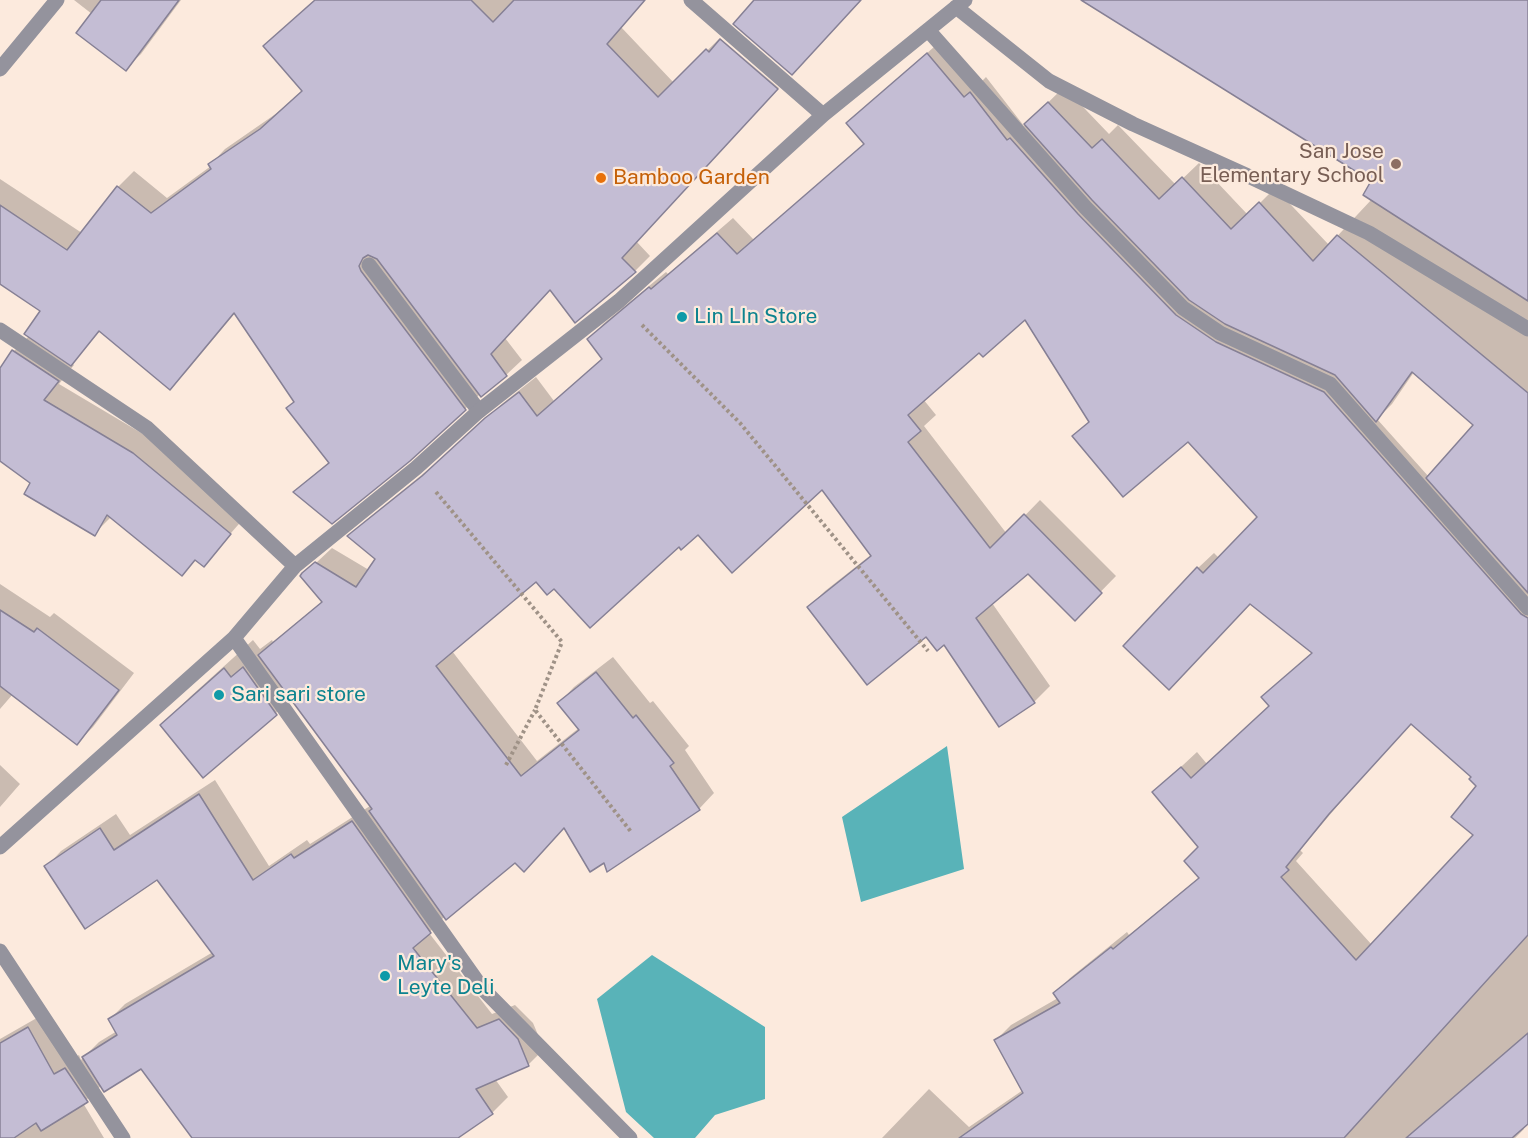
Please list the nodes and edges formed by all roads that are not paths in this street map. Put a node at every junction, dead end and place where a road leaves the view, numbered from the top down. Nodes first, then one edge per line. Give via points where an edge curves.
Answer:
1 (57, 0) edge
2 (691, 0) edge
3 (960, 4) edge
4 (928, 30) junction
5 (0, 69) edge
6 (823, 115) junction
7 (369, 265) dead end
8 (1528, 329) edge
9 (0, 330) edge
10 (479, 411) junction
11 (295, 566) junction
12 (1528, 608) edge
13 (234, 638) junction
14 (0, 847) edge
15 (0, 951) edge
16 (123, 1138) edge
17 (630, 1138) edge

1 - 5 street
2 - 6 street
3 - 4 street
3 - 8 street via 1049,81 1369,234
4 - 6 street
4 - 12 street via 1085,207 1183,308 1220,333 1330,384
6 - 10 street via 619,301
7 - 10 street
9 - 11 street via 147,428
10 - 11 street via 416,468
11 - 13 street
13 - 14 street
13 - 17 street via 482,988
15 - 16 street

